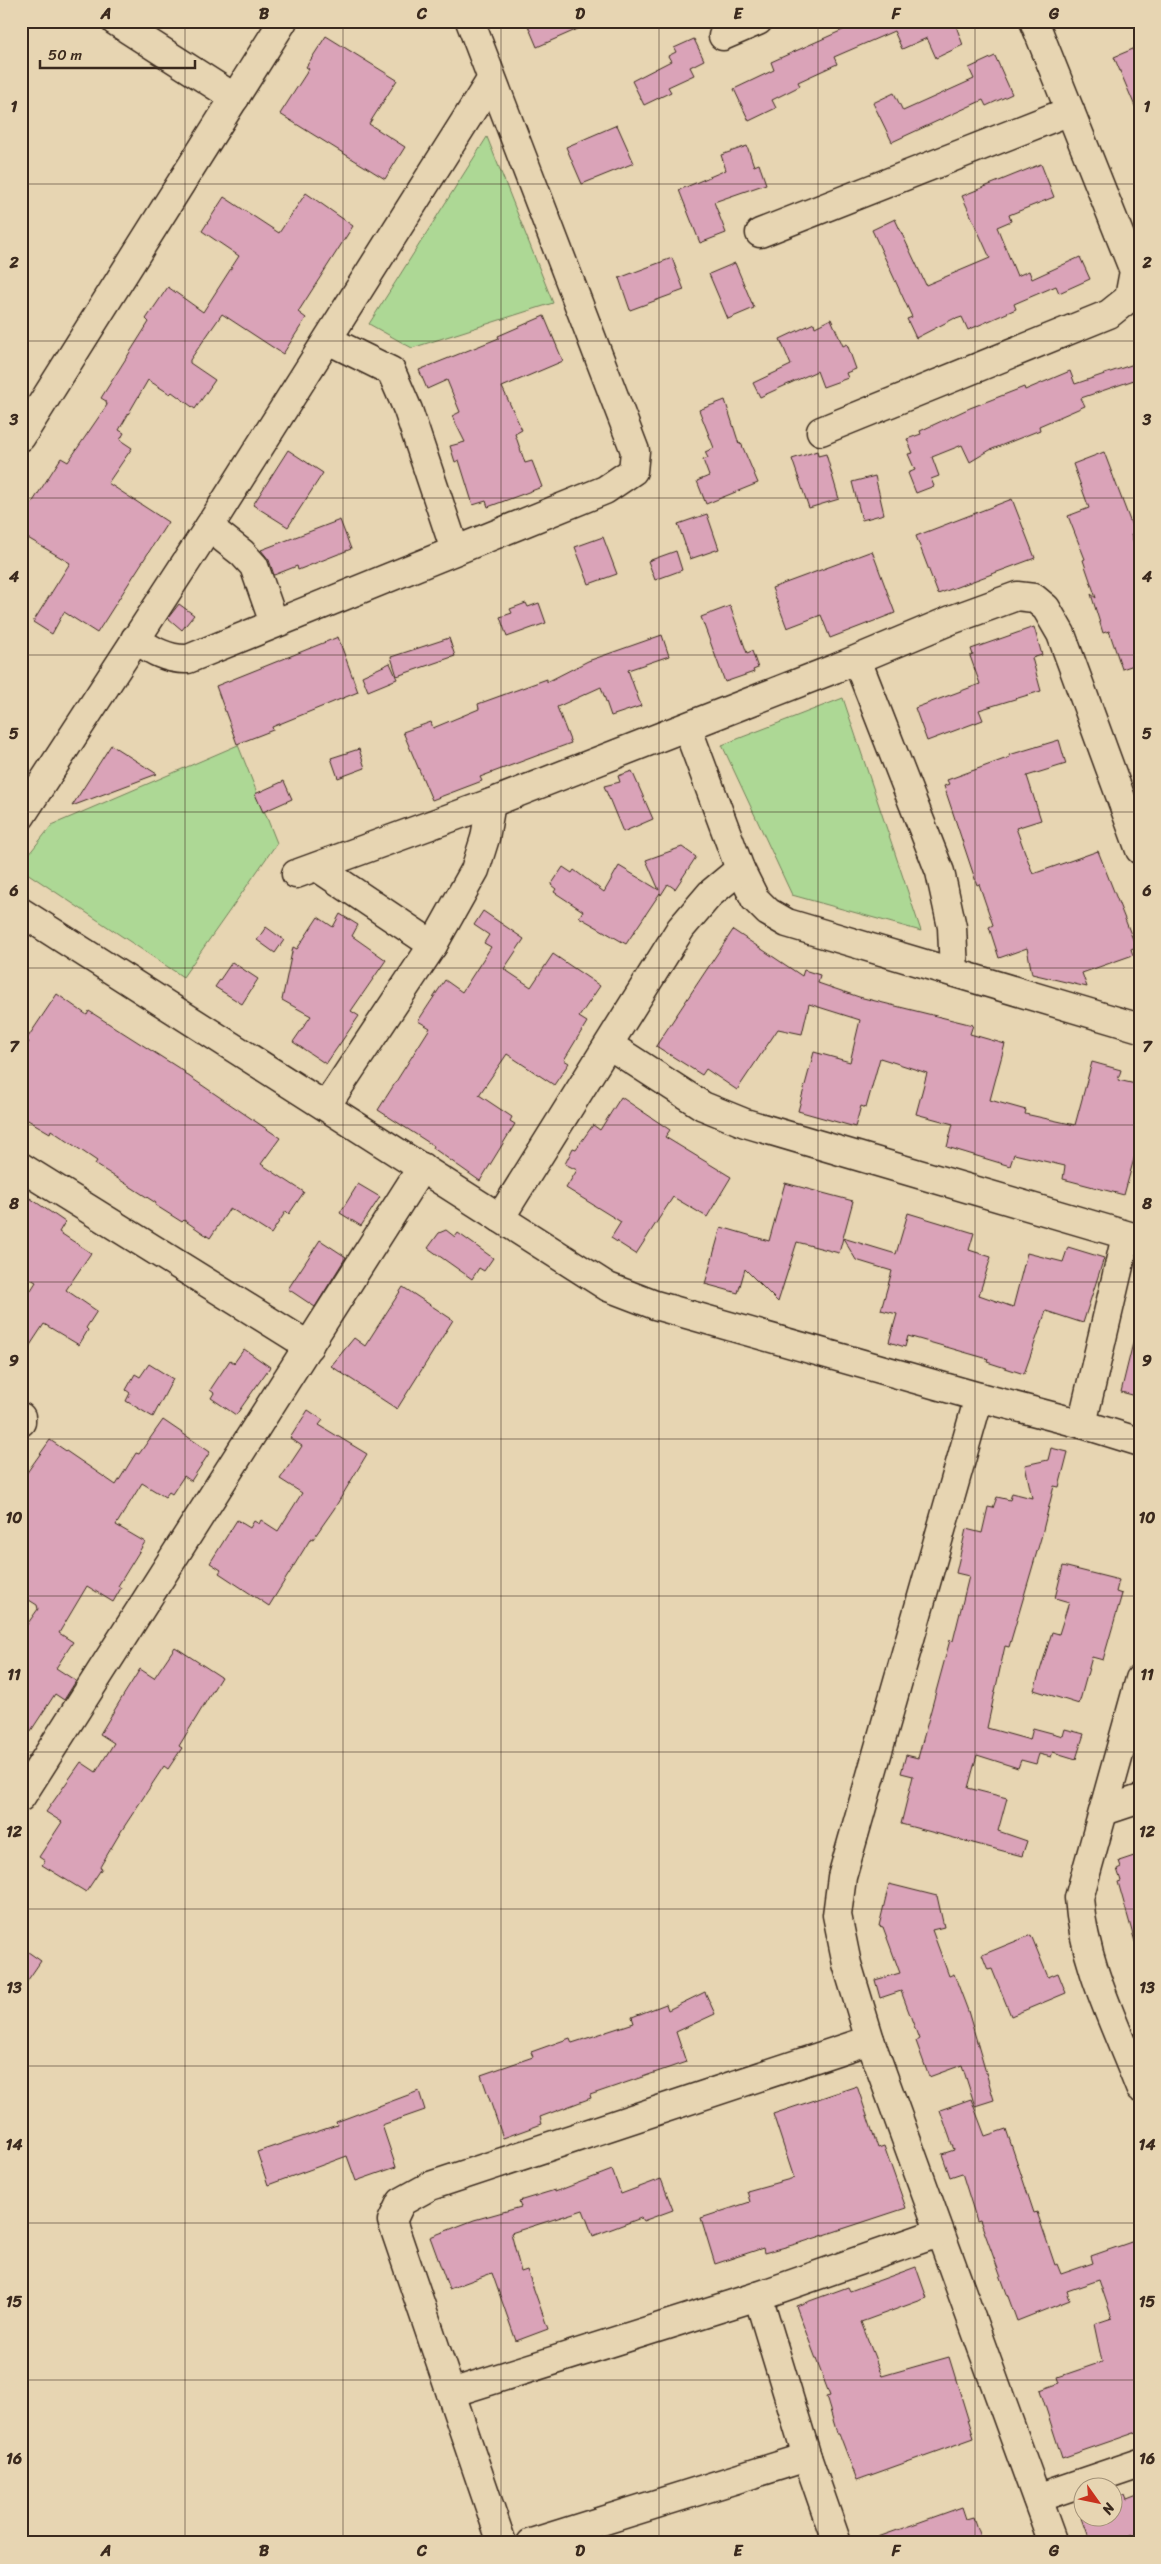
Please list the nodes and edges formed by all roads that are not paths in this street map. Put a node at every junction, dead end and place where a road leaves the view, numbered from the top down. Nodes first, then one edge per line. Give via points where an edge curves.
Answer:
1 (116, 21) edge
2 (283, 21) edge
3 (470, 21) edge
4 (758, 21) edge
5 (1034, 21) edge
6 (723, 36) dead end
7 (491, 80) junction
8 (235, 98) junction
9 (1070, 111) junction
10 (760, 233) dead end
11 (328, 340) junction
12 (822, 431) dead end
13 (21, 437) edge
14 (209, 527) junction
15 (456, 550) junction
16 (274, 623) junction
17 (135, 639) junction
18 (857, 660) junction
19 (687, 726) junction
20 (491, 803) junction
21 (21, 816) edge
22 (1140, 850) edge
23 (740, 869) junction
24 (21, 912) edge
25 (433, 945) junction
26 (954, 972) junction
27 (1140, 1028) edge
28 (609, 1046) junction
29 (326, 1106) junction
30 (21, 1167) edge
31 (422, 1167) junction
32 (500, 1218) junction
33 (1133, 1238) edge
34 (309, 1346) junction
35 (979, 1397) junction
36 (21, 1417) edge
37 (21, 1422) edge
38 (1082, 1424) junction
39 (1140, 1442) edge
40 (1140, 1679) edge
41 (21, 1796) edge
42 (1140, 1799) edge
43 (1104, 1810) junction
44 (870, 2040) junction
45 (1140, 2088) edge
46 (938, 2233) junction
47 (758, 2296) junction
48 (451, 2393) junction
49 (808, 2457) junction
50 (1140, 2463) edge
51 (1038, 2498) junction
52 (502, 2543) edge
53 (531, 2543) edge
54 (837, 2543) edge
55 (1053, 2543) edge

1 - 8 street
2 - 8 street
3 - 7 street
4 - 6 street
5 - 9 street
7 - 11 street
7 - 15 street via 635,451 633,471 605,490
8 - 13 street
9 - 10 street
9 - 12 street via 1134,271 1129,298 1109,314
11 - 14 street
11 - 15 street via 391,371
14 - 16 street via 254,566
14 - 17 street
15 - 16 street
16 - 17 street via 188,659 158,654
17 - 21 street
18 - 19 street
18 - 22 street via 1017,596 1034,598 1046,608 1061,634
18 - 26 street via 940,872 952,928
19 - 20 street
19 - 23 street
20 - 25 street via 475,870
20 - 25 street via 306,870
23 - 26 street via 755,899 768,912 787,923
23 - 28 street via 710,894 681,928
24 - 29 street
25 - 29 street
26 - 27 street
28 - 32 street
28 - 33 street via 702,1106 745,1123
29 - 31 street
30 - 34 street
31 - 32 street
31 - 34 street
32 - 35 street via 608,1287 655,1305
33 - 38 street
34 - 41 street
35 - 38 street
35 - 44 street via 842,1877 837,1915 847,1964
36 - 37 street
38 - 39 street
40 - 43 street
42 - 43 street
43 - 45 street via 1079,1898 1081,1926 1090,1963
44 - 46 street
44 - 48 street via 430,2186 402,2202 392,2221
46 - 47 street
46 - 51 street
47 - 48 street
47 - 49 street
48 - 52 street
49 - 53 street
49 - 54 street
50 - 51 street
51 - 55 street

